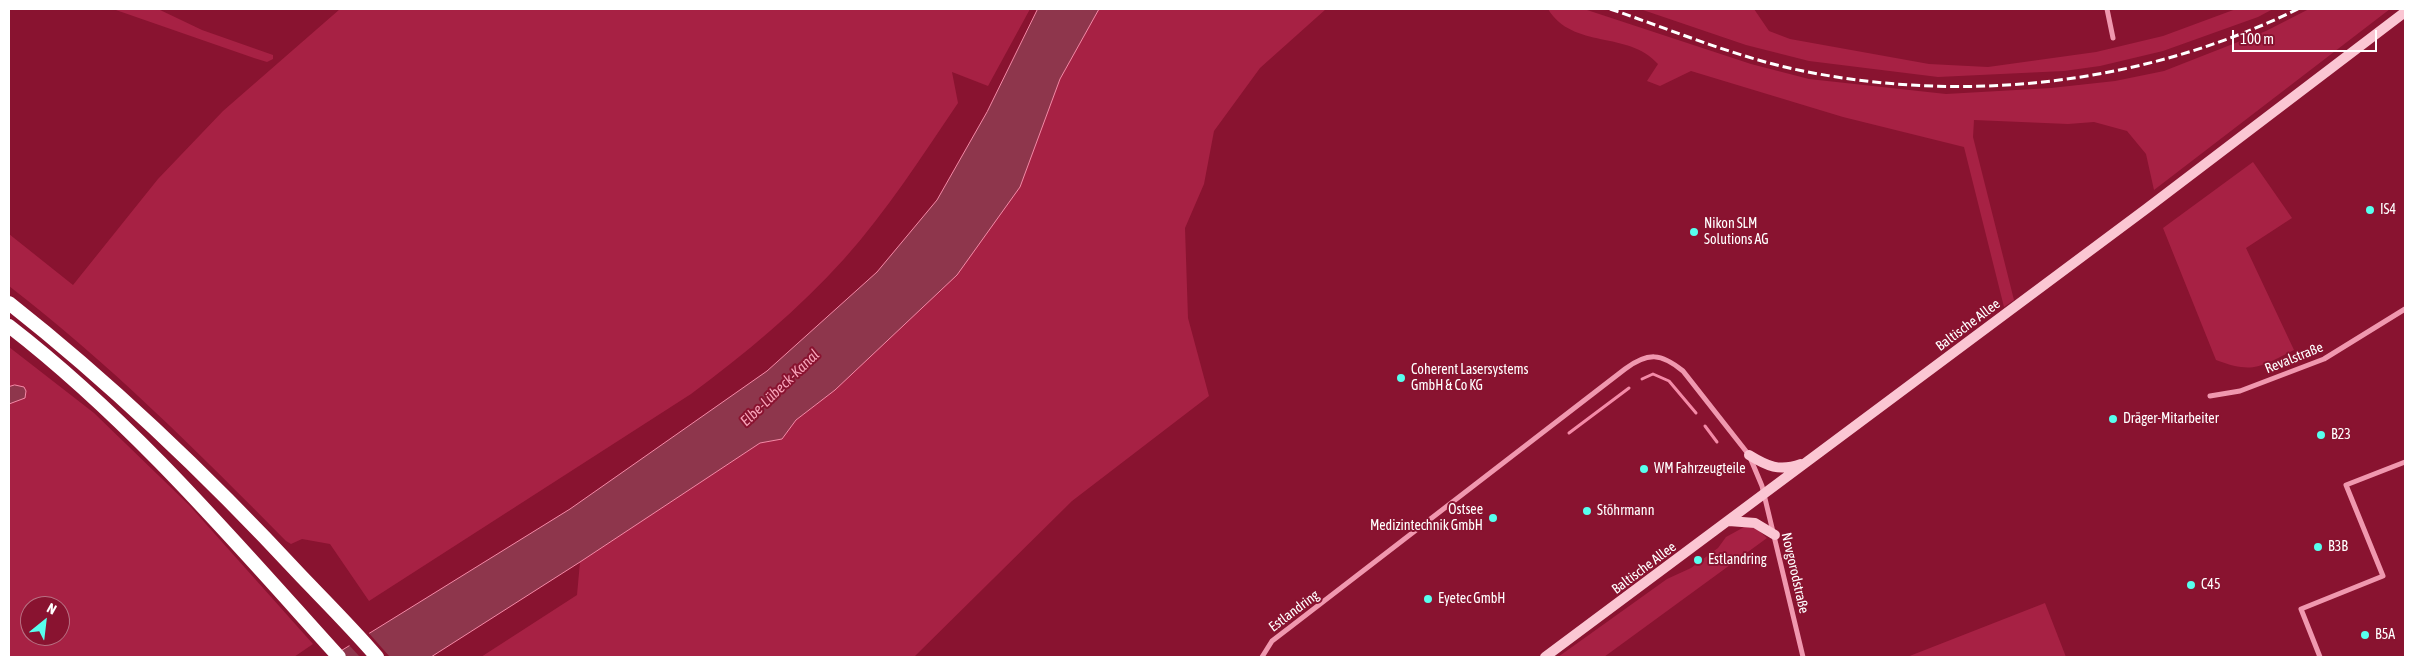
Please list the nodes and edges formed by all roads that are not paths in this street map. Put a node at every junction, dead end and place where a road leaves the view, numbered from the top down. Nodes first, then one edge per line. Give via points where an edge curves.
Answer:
1 (2107, 9) edge
2 (2405, 12) edge
3 (2114, 38) dead end
4 (9, 302) edge
5 (2405, 309) edge
6 (9, 326) edge
7 (2210, 396) dead end
8 (1749, 455) junction
9 (1808, 461) junction
10 (2405, 462) edge
11 (1765, 494) junction
12 (1729, 521) junction
13 (1775, 535) junction
14 (339, 657) edge
15 (377, 657) edge
16 (1262, 657) edge
17 (1545, 657) edge
18 (1803, 657) edge
19 (2320, 657) edge

1 - 3 street
2 - 9 main road, Baltische Allee
4 - 15 highway via 157,433 284,557
5 - 7 street, Revalstraße via 2324,359 2240,391
6 - 14 highway via 112,416 187,491
8 - 9 main road via 1765,465 1784,469
8 - 11 street, Estlandring
8 - 16 street, Estlandring via 1683,371 1658,356 1644,358 1272,641
9 - 11 main road, Baltische Allee
10 - 19 street via 2346,485 2383,576 2301,609
11 - 12 main road, Baltische Allee
11 - 13 street, Novgorodstraße
12 - 13 main road via 1755,523
12 - 17 main road, Baltische Allee
13 - 18 street, Novgorodstraße

